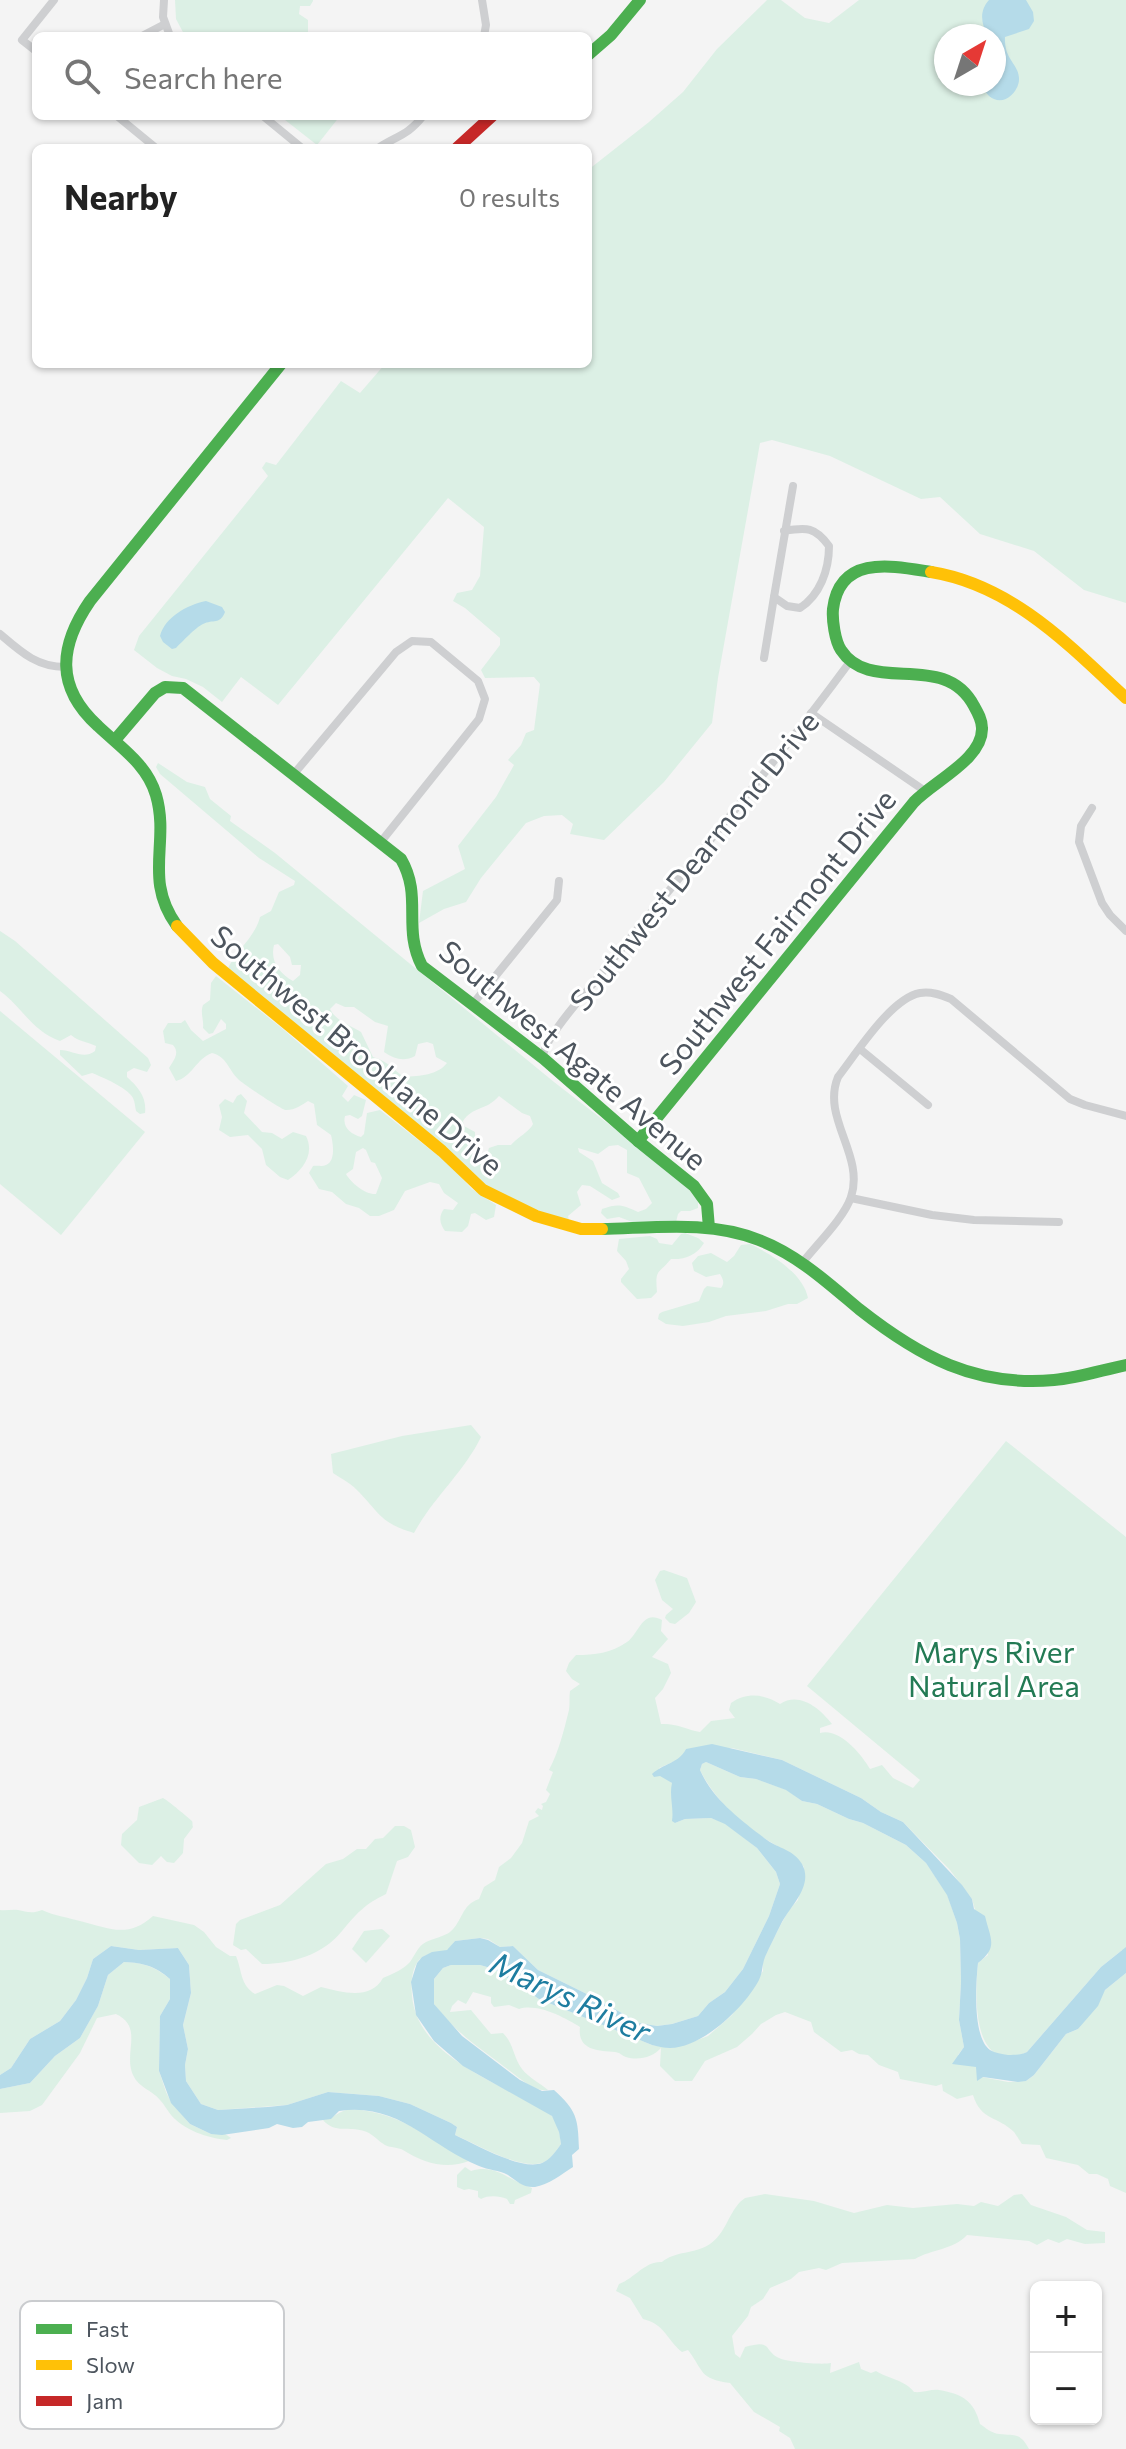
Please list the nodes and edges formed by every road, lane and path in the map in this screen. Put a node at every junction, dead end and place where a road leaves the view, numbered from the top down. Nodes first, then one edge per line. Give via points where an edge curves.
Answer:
1 (54, 0) edge
2 (164, 0) edge
3 (482, 0) edge
4 (640, 0) edge
5 (165, 24) junction
6 (150, 32) edge
7 (168, 32) edge
8 (485, 32) edge
9 (32, 48) edge
10 (592, 52) edge
11 (122, 120) edge
12 (268, 120) edge
13 (419, 120) edge
14 (488, 120) edge
15 (151, 144) edge
16 (297, 144) edge
17 (384, 144) edge
18 (461, 144) edge
19 (278, 368) edge
20 (793, 486) dead end
21 (784, 531) junction
22 (820, 583) junction
23 (837, 591) junction
24 (774, 597) junction
25 (0, 634) edge
26 (764, 658) dead end
27 (849, 663) junction
28 (65, 667) junction
29 (1126, 698) edge
30 (811, 713) junction
31 (115, 740) junction
32 (293, 775) junction
33 (925, 791) junction
34 (1092, 808) dead end
35 (380, 843) junction
36 (559, 881) dead end
37 (1126, 931) edge
38 (472, 1005) junction
39 (860, 1049) junction
40 (544, 1059) junction
41 (928, 1105) dead end
42 (1126, 1116) edge
43 (638, 1141) junction
44 (851, 1198) junction
45 (1059, 1222) dead end
46 (709, 1228) junction
47 (803, 1262) junction
48 (1126, 1365) edge
49 (1096, 1372) junction
50 (1126, 1372) edge

1 - 9 street via 22,40
2 - 5 street
3 - 8 street
4 - 10 street
5 - 6 street
5 - 7 street
11 - 15 street
12 - 16 street
13 - 17 street via 406,135
14 - 18 street
19 - 28 street via 82,611 69,636
20 - 21 street
21 - 22 street via 818,532 829,546 829,563
21 - 24 street
22 - 23 street
22 - 24 street via 813,599 800,608
23 - 27 street via 834,632
23 - 29 street via 855,572 876,566 967,580 1027,610
24 - 26 street
25 - 28 street via 36,662
27 - 30 street, Southwest Dearmond Drive
27 - 33 street, Southwest Fairmont Drive via 881,672 942,676 972,701 981,721 975,752
28 - 31 street, Southwest Brooklane Drive via 79,707
30 - 33 street
30 - 40 street, Southwest Dearmond Drive via 571,1011 543,1050
31 - 32 street, Southwest Agate Avenue via 155,693 165,687 183,688
31 - 46 street, Southwest Brooklane Drive via 134,757 153,787 161,816 158,882 165,908 181,934 483,1190 536,1216 581,1229
32 - 35 street, Southwest Agate Avenue
32 - 35 street via 396,652 412,641 431,642 478,681 485,699 479,719
33 - 43 street, Southwest Fairmont Drive
34 - 37 street via 1079,842 1102,903
35 - 38 street, Southwest Agate Avenue via 401,859 414,885 414,954
36 - 38 street via 557,900
38 - 40 street, Southwest Agate Avenue
39 - 41 street
39 - 42 street via 899,1003 935,993 951,999 1070,1099
39 - 44 street via 838,1077 832,1098 853,1165
40 - 43 street, Southwest Agate Avenue
43 - 46 street, Southwest Agate Avenue via 699,1192 707,1204
44 - 45 street via 974,1220
44 - 47 street
46 - 47 street, Southwest Brooklane Drive via 756,1237
47 - 49 street, Southwest Brooklane Drive via 892,1336 948,1367 1013,1381
48 - 49 street, Southwest Brooklane Drive
49 - 50 street, Southwest Brooklane Drive

